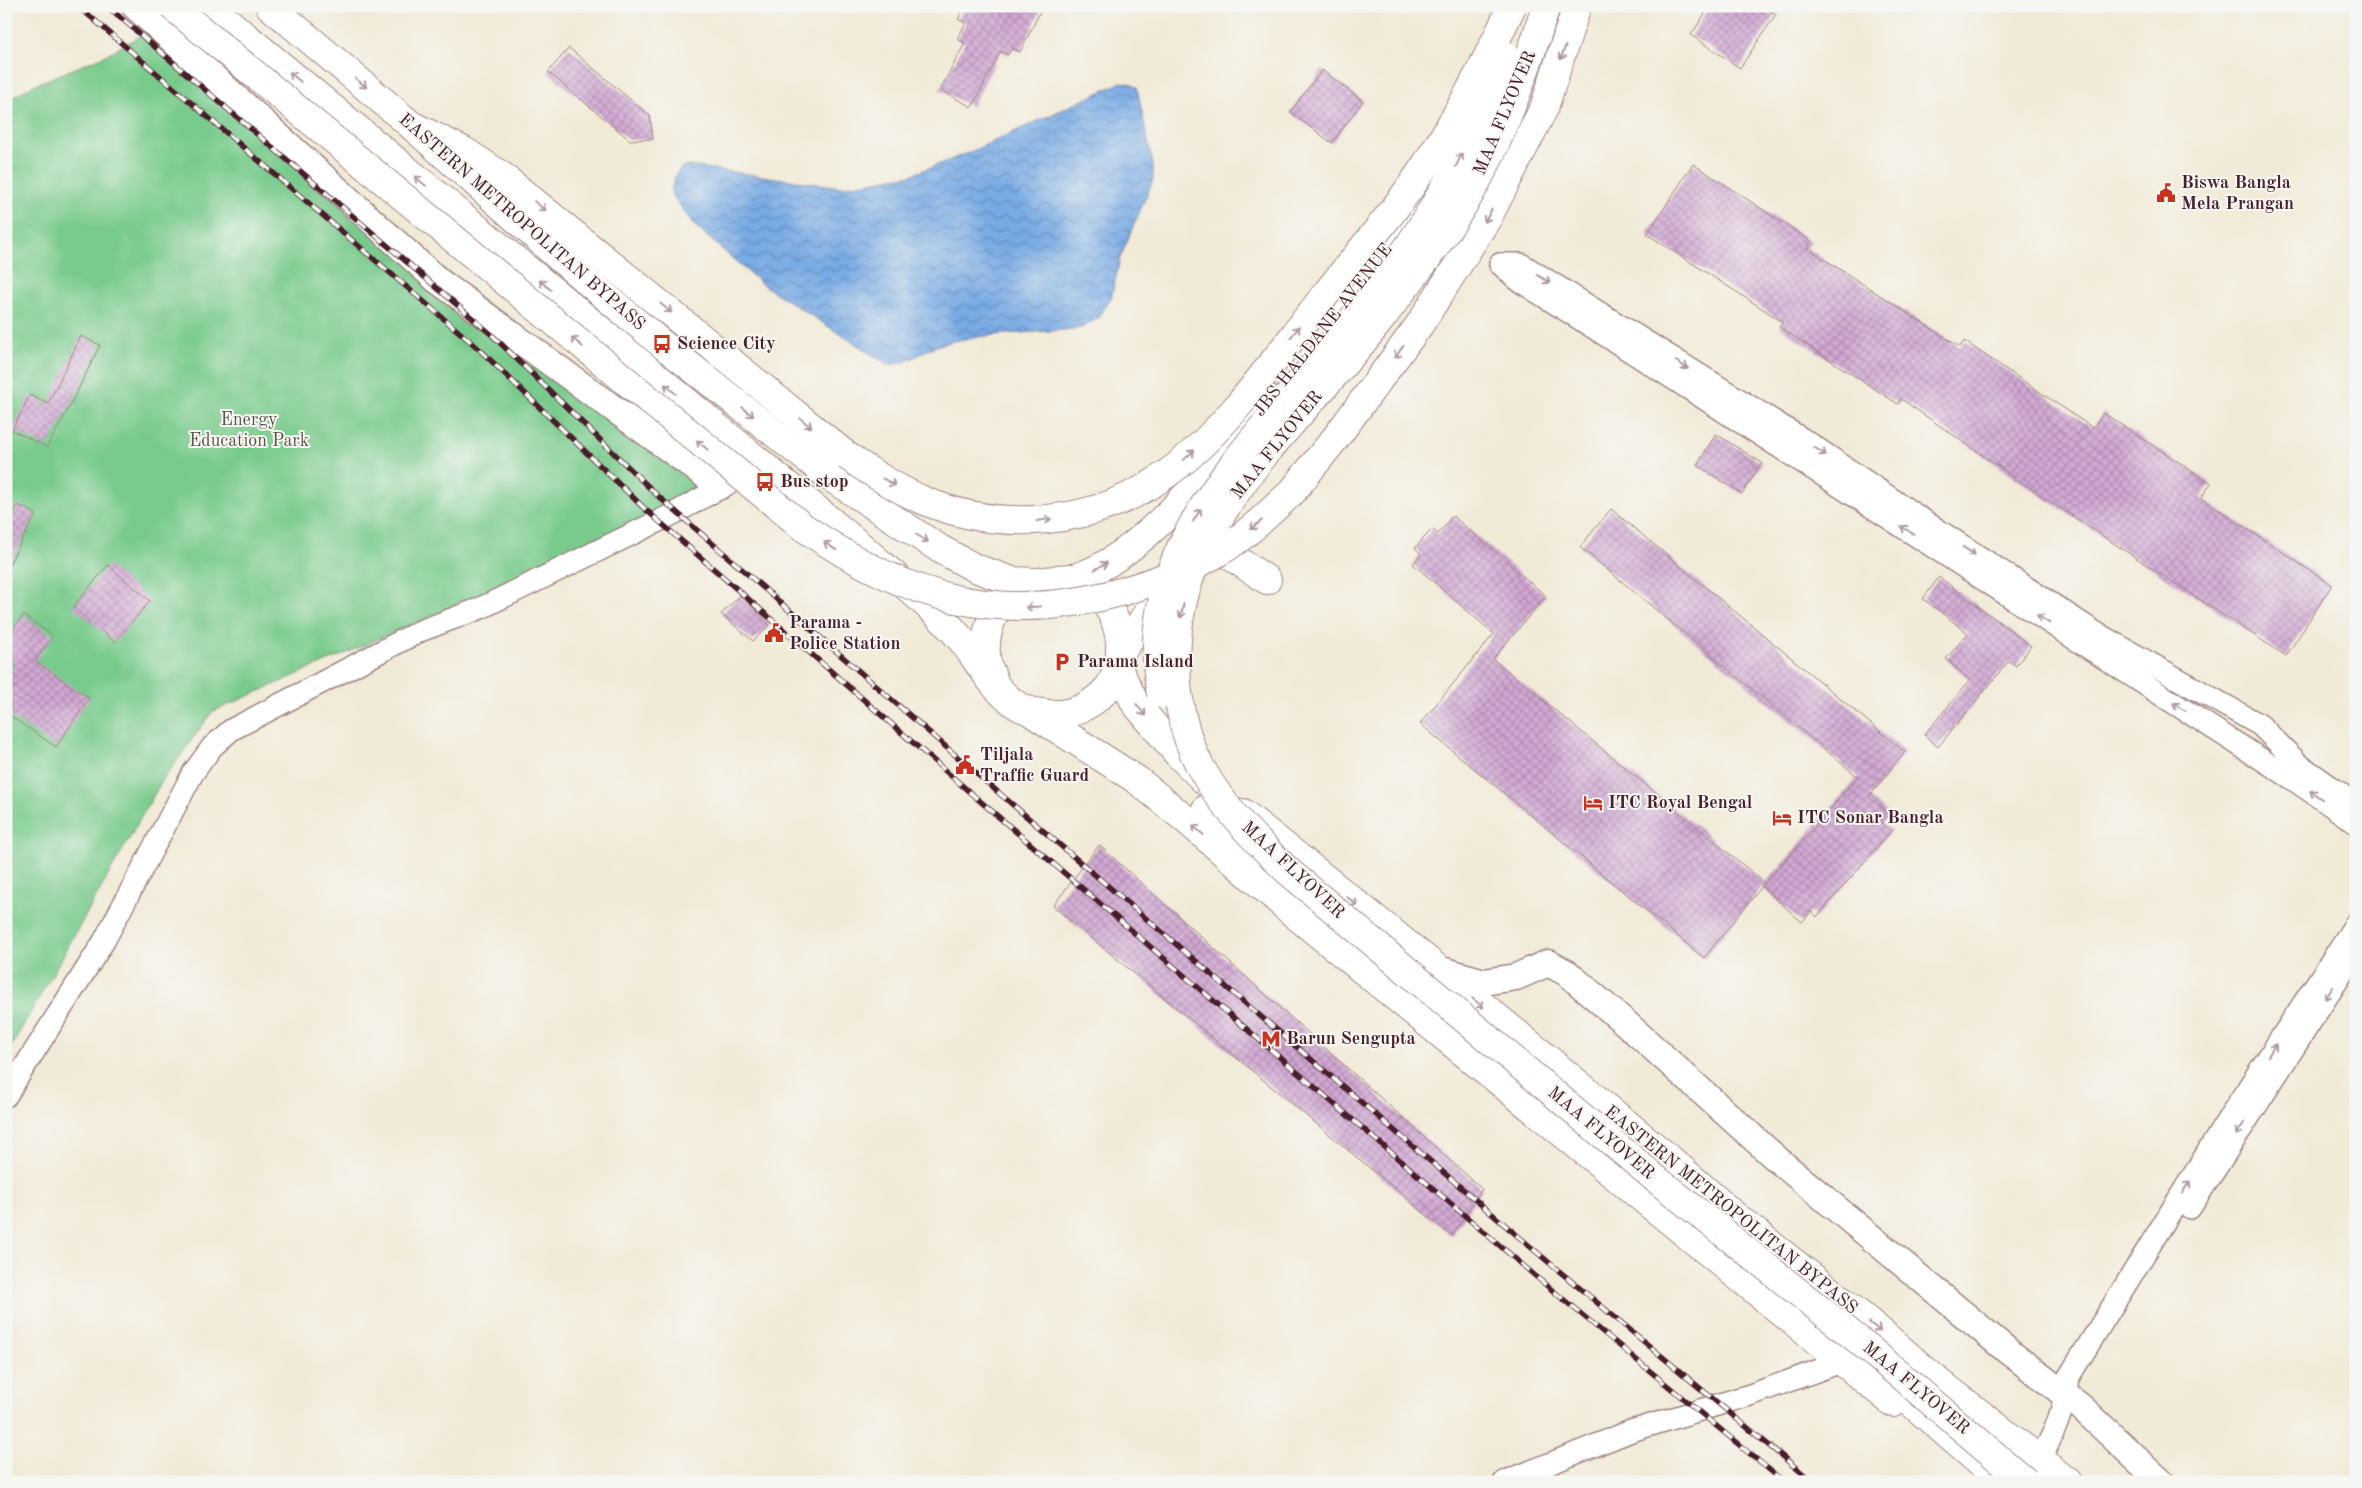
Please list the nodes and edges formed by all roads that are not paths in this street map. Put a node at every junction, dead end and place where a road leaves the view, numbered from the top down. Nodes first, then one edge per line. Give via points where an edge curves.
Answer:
1 (135, 6) edge
2 (172, 6) edge
3 (209, 6) edge
4 (270, 6) edge
5 (1503, 6) edge
6 (1512, 6) edge
7 (1521, 6) edge
8 (1546, 6) edge
9 (1556, 6) edge
10 (1578, 6) edge
11 (411, 125) junction
12 (765, 467) junction
13 (720, 486) junction
14 (1205, 539) junction
15 (1267, 580) dead end
16 (1045, 581) junction
17 (1119, 660) junction
18 (994, 681) junction
19 (1031, 712) junction
20 (2356, 804) edge
21 (2356, 823) edge
22 (2356, 923) edge
23 (2356, 952) edge
24 (1438, 969) junction
25 (6, 1096) edge
26 (1844, 1361) junction
27 (2066, 1395) junction
28 (2039, 1458) junction
29 (1504, 1482) edge
30 (1986, 1482) edge
31 (2002, 1482) edge
32 (2026, 1482) edge
33 (2068, 1482) edge
34 (2161, 1482) edge

1 - 13 street via 437,280
10 -> 2 main road, bridge via 1544,108 1487,219 1420,324 1292,492 1220,551 1187,568 1149,583 1081,602 1014,607 944,596 918,588 861,565 802,527
12 -> 3 main road
4 -> 11 main road, EASTERN METROPOLITAN BYPASS
16 -> 5 main road, JBS HALDANE AVENUE via 1079,577 1101,566 1155,525 1206,473 1354,296 1406,223 1435,172 1484,59
11 -> 6 main road, bridge via 464,151 502,176 847,456 878,477 920,499 984,518 1036,521 1069,516 1122,501 1169,473 1214,431 1396,206 1455,115
31 -> 7 main road, MAA FLYOVER, bridge via 1873,1370 1245,856 1206,809 1168,728 1159,687 1156,650 1159,613 1166,582 1188,529 1240,455 1352,321 1409,246 1456,168 1500,68
8 -> 32 main road, MAA FLYOVER, bridge via 1495,146 1466,200 1381,319 1236,491 1200,553 1188,586 1177,639 1179,706 1186,734 1200,766 1220,798 1257,842 1289,872 1656,1179 1862,1343
9 - 14 main road via 1522,112 1453,243 1323,408
11 -> 16 main road, EASTERN METROPOLITAN BYPASS via 662,344 830,477 940,549 975,568 1012,581
12 - 13 street
12 - 18 main road via 863,548 959,637
13 - 25 street via 671,515 482,608 420,631 231,730 212,747 193,774 104,940
14 - 15 main road
14 - 17 main road via 1167,585
16 - 17 main road via 1077,583 1096,594 1110,610 1119,630
16 - 18 main road via 1012,593 995,611 986,634 986,658
17 - 19 main road via 1113,682 1099,697 1079,710 1055,716
17 -> 24 main road, EASTERN METROPOLITAN BYPASS via 1135,703 1176,753 1205,781
18 - 19 main road via 1009,700
26 -> 19 main road via 1294,914 1137,780
21 -> 20 street via 2292,778 1518,280 1500,264 1521,264 1809,443 2098,634 2260,725 2300,765
27 -> 22 street via 2068,1378 2230,1114
23 -> 27 street via 2077,1387
24 - 27 street via 1484,982 1516,977 1548,963 1566,973 1778,1160
24 -> 28 main road, EASTERN METROPOLITAN BYPASS via 1735,1216
26 - 29 street via 1750,1395 1631,1431
26 - 30 main road
27 - 28 street via 2056,1431
27 - 34 street
28 - 33 main road, EASTERN METROPOLITAN BYPASS

